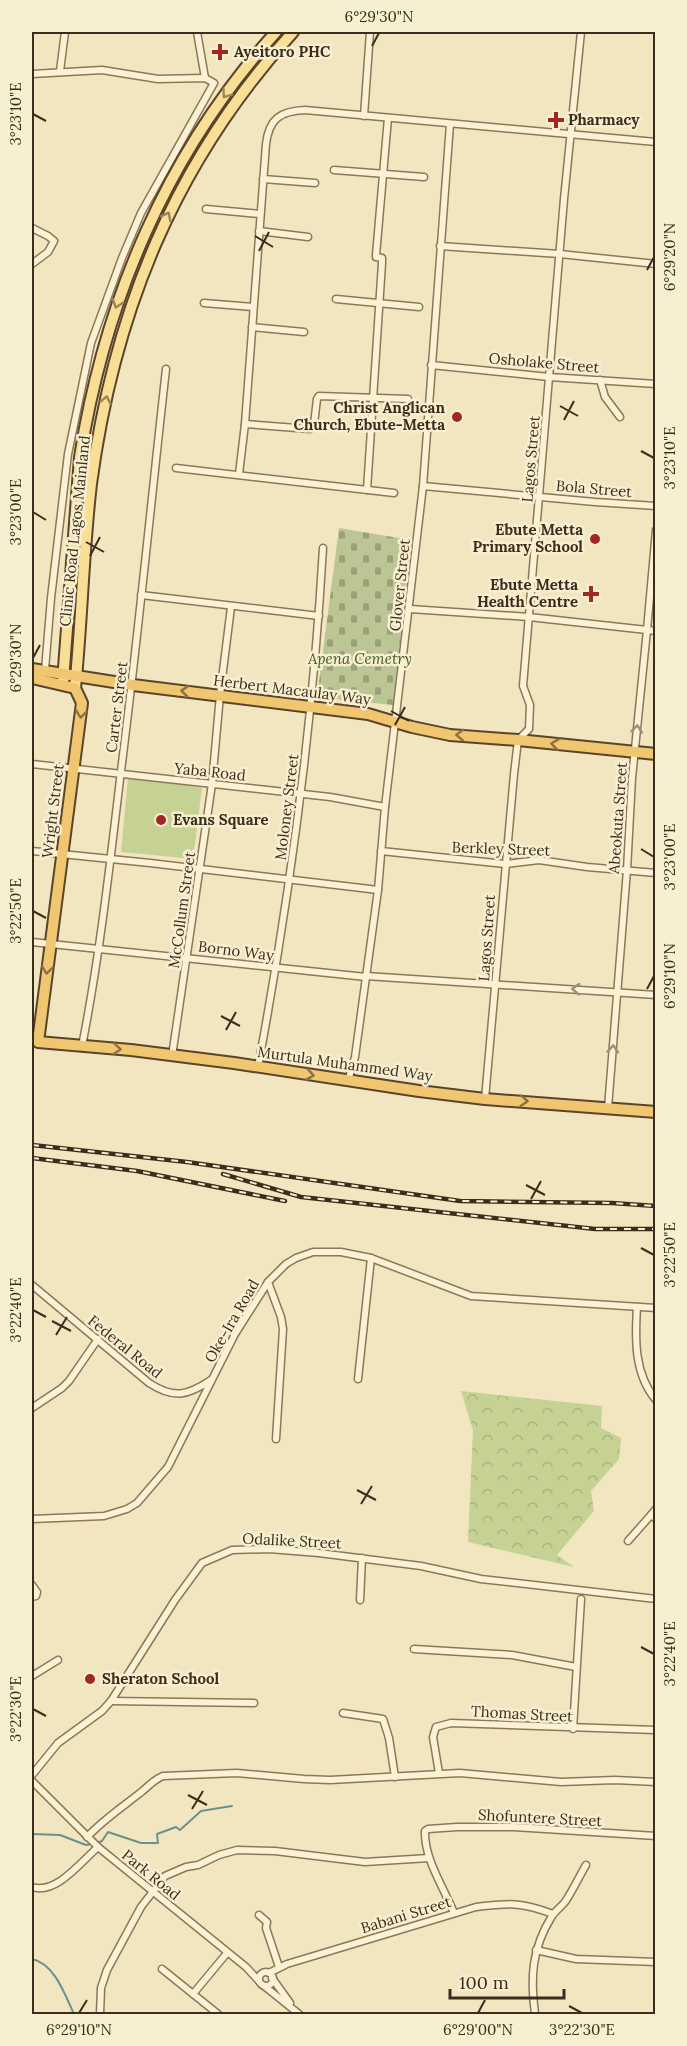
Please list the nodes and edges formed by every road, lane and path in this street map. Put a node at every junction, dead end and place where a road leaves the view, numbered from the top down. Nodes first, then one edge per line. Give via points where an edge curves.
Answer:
1 (65, 32) edge
2 (197, 32) edge
3 (276, 32) edge
4 (293, 32) edge
5 (370, 32) edge
6 (581, 32) edge
7 (60, 71) junction
8 (32, 74) edge
9 (205, 78) junction
10 (364, 116) junction
11 (388, 118) junction
12 (450, 124) junction
13 (572, 135) junction
14 (656, 142) edge
15 (334, 170) dead end
16 (382, 173) junction
17 (424, 177) dead end
18 (263, 179) junction
19 (315, 183) dead end
20 (206, 209) dead end
21 (260, 214) junction
22 (32, 228) edge
23 (259, 231) junction
24 (308, 237) dead end
25 (440, 246) junction
26 (560, 254) junction
27 (32, 264) edge
28 (656, 264) edge
29 (336, 299) dead end
30 (204, 303) dead end
31 (378, 303) junction
32 (419, 306) dead end
33 (253, 307) junction
34 (252, 327) junction
35 (304, 332) dead end
36 (431, 365) junction
37 (166, 369) dead end
38 (549, 377) junction
39 (600, 380) junction
40 (656, 384) edge
41 (374, 398) junction
42 (408, 399) dead end
43 (620, 417) dead end
44 (244, 424) junction
45 (176, 468) dead end
46 (239, 474) junction
47 (423, 486) junction
48 (367, 490) junction
49 (394, 493) dead end
50 (540, 497) junction
51 (656, 506) edge
52 (656, 530) edge
53 (323, 548) dead end
54 (141, 595) junction
55 (231, 607) junction
56 (410, 609) junction
57 (319, 616) junction
58 (529, 617) junction
59 (647, 630) junction
60 (656, 631) edge
61 (32, 669) edge
62 (63, 672) junction
63 (45, 675) junction
64 (77, 675) junction
65 (32, 678) edge
66 (63, 684) junction
67 (133, 685) junction
68 (75, 688) junction
69 (220, 695) junction
70 (310, 707) junction
71 (396, 723) junction
72 (518, 740) junction
73 (635, 752) junction
74 (656, 754) edge
75 (32, 764) edge
76 (74, 768) junction
77 (121, 773) junction
78 (212, 784) junction
79 (301, 794) junction
80 (385, 807) junction
81 (32, 851) edge
82 (381, 851) junction
83 (63, 855) junction
84 (112, 859) junction
85 (505, 864) junction
86 (200, 869) junction
87 (627, 870) junction
88 (656, 873) edge
89 (290, 879) junction
90 (378, 890) junction
91 (32, 942) edge
92 (50, 946) junction
93 (99, 950) junction
94 (188, 958) junction
95 (277, 968) junction
96 (366, 977) junction
97 (496, 984) junction
98 (616, 991) junction
99 (656, 995) edge
100 (35, 1042) edge
101 (82, 1046) junction
102 (172, 1056) junction
103 (258, 1067) junction
104 (348, 1082) junction
105 (485, 1099) junction
106 (608, 1108) junction
107 (656, 1112) edge
108 (372, 1258) junction
109 (268, 1282) junction
110 (32, 1285) edge
111 (637, 1307) junction
112 (656, 1308) edge
113 (98, 1339) junction
114 (212, 1379) junction
115 (358, 1379) dead end
116 (656, 1400) edge
117 (32, 1408) edge
118 (276, 1439) dead end
119 (656, 1509) edge
120 (653, 1517) edge
121 (32, 1519) edge
122 (628, 1541) dead end
123 (362, 1558) junction
124 (32, 1585) edge
125 (32, 1597) edge
126 (581, 1599) dead end
127 (656, 1599) edge
128 (360, 1600) dead end
129 (414, 1649) dead end
130 (58, 1660) dead end
131 (576, 1667) junction
132 (32, 1676) edge
133 (111, 1701) junction
134 (254, 1703) dead end
135 (343, 1713) dead end
136 (573, 1729) junction
137 (656, 1730) edge
138 (439, 1773) junction
139 (32, 1775) edge
140 (395, 1777) junction
141 (32, 1781) edge
142 (656, 1782) edge
143 (656, 1836) edge
144 (92, 1842) junction
145 (429, 1858) junction
146 (585, 1865) dead end
147 (32, 1887) edge
148 (152, 1892) junction
149 (454, 1913) junction
150 (553, 1914) junction
151 (259, 1915) dead end
152 (536, 1950) junction
153 (227, 1953) junction
154 (656, 1962) edge
155 (279, 1966) junction
156 (246, 1967) junction
157 (162, 1969) dead end
158 (269, 1975) junction
159 (261, 1983) junction
160 (193, 1994) junction
161 (291, 2007) junction
162 (100, 2014) edge
163 (218, 2014) edge
164 (299, 2014) edge
165 (535, 2014) edge

1 - 7 street
2 - 9 street
3 -> 62 main road, Clinic Road Lagos Mainland via 240,74 177,169 126,274 93,386 80,457
64 -> 4 main road, Clinic Road Lagos Mainland via 86,533 96,451 130,309 161,226 182,185 271,56
5 - 10 street
6 - 13 street, Lagos Street
7 - 8 street
7 - 9 street via 102,70 158,79
9 - 63 street via 214,83 141,213 92,343 68,454
10 - 11 street
10 - 18 street via 305,110 282,114 267,134
11 - 12 street
11 - 16 street
12 - 13 street
12 - 25 street, Glover Street
13 - 14 street
13 - 26 street, Lagos Street
15 - 16 street
16 - 17 street
16 - 31 street via 376,255 382,258
18 - 19 street
18 - 21 street
20 - 21 street
21 - 23 street
22 - 27 street via 54,241 48,252
23 - 24 street
23 - 33 street
25 - 26 street
25 - 36 street, Glover Street
26 - 28 street
26 - 38 street, Lagos Street
29 - 31 street
30 - 33 street
31 - 32 street
31 - 41 street
33 - 34 street
34 - 35 street
34 - 44 street
36 - 38 street, Osholake Street
36 - 47 street, Glover Street
37 - 54 street, Carter Street
38 - 39 street, Osholake Street
38 - 50 street, Lagos Street
39 - 40 street, Osholake Street
39 - 43 street via 605,397
41 - 42 street
41 - 44 street via 319,396 310,429
41 - 48 street
44 - 46 street
45 - 46 street
46 - 48 street
47 - 50 street, Bola Street
47 - 56 street, Glover Street
48 - 49 street
50 - 51 street, Bola Street
50 - 58 street, Lagos Street
52 - 59 street, Abeokuta Street
53 - 57 street, Moloney Street
54 - 55 street
54 - 67 street, Carter Street
55 - 57 street
55 - 69 street, McCollum Street
56 - 58 street
56 - 71 street, Glover Street
57 - 70 street, Moloney Street
58 - 59 street
58 - 72 street, Lagos Street via 523,686 530,705 529,729
59 - 60 street
73 -> 59 street, Abeokuta Street
61 - 63 highway, Herbert Macaulay Way
62 - 63 highway, Herbert Macaulay Way
62 - 64 highway, Herbert Macaulay Way
62 - 66 main road, Clinic Road Lagos Mainland
63 - 65 highway, Herbert Macaulay Way
63 - 66 highway
64 - 67 highway, Herbert Macaulay Way
64 - 68 main road, Clinic Road Lagos Mainland
66 - 68 highway
69 -> 67 highway, Herbert Macaulay Way
67 - 77 street, Carter Street
68 -> 76 highway, Wright Street via 82,703
69 - 70 highway, Herbert Macaulay Way
69 - 78 street, McCollum Street
70 - 71 highway, Herbert Macaulay Way via 368,714
70 - 79 street, Moloney Street
72 -> 71 highway, Herbert Macaulay Way via 450,735
71 - 80 street, Glover Street
73 -> 72 highway, Herbert Macaulay Way
72 - 85 street, Lagos Street
73 - 74 highway, Herbert Macaulay Way
73 - 87 street, Abeokuta Street
75 - 76 street, Yaba Road
76 - 77 street, Yaba Road
76 - 83 highway, Wright Street
77 - 78 street, Yaba Road
77 - 84 street, Carter Street
78 - 79 street, Yaba Road
78 - 86 street, McCollum Street
79 - 80 street, Yaba Road
79 - 89 street, Moloney Street
80 - 82 street, Glover Street
81 - 83 street
82 - 85 street, Berkley Street
82 - 90 street, Glover Street
83 - 84 street
83 - 92 highway, Wright Street
84 - 86 street
84 - 93 street, Carter Street
85 - 87 street, Berkley Street via 539,860
85 - 97 street, Lagos Street
86 - 89 street
86 - 94 street, McCollum Street
87 - 88 street, Berkley Street
87 - 98 street, Abeokuta Street
89 - 90 street
89 - 95 street, Moloney Street
90 - 96 street, Glover Street
91 - 92 street, Borno Way
92 - 93 street, Borno Way
92 -> 100 highway, Wright Street
93 - 94 street, Borno Way
93 - 101 street, Carter Street
94 - 95 street, Borno Way
94 - 102 street, McCollum Street
95 - 96 street, Borno Way
95 - 103 street, Moloney Street
96 - 97 street, Borno Way
96 - 104 street, Glover Street
98 -> 97 street, Borno Way
97 - 105 street, Lagos Street
98 - 99 street, Borno Way
106 -> 98 street, Abeokuta Street
100 - 101 highway, Murtula Muhammed Way
101 -> 102 highway, Murtula Muhammed Way
102 - 103 highway, Murtula Muhammed Way
103 -> 104 highway, Murtula Muhammed Way
104 - 105 highway, Murtula Muhammed Way
105 -> 106 highway, Murtula Muhammed Way
106 - 107 highway, Murtula Muhammed Way
108 - 109 street, Oke-Ira Road via 313,1252 286,1264
108 - 111 street, Oke-Ira Road via 471,1296
108 - 115 street
109 - 114 street, Oke-Ira Road
109 - 118 street via 283,1329
110 - 113 street, Federal Road
111 - 112 street, Oke-Ira Road
111 - 116 street via 638,1360
113 - 114 street, Federal Road via 163,1392 178,1395 194,1391
113 - 117 street via 69,1381
114 - 121 street, Oke-Ira Road via 168,1467 137,1503 105,1516
119 - 120 street
120 - 122 street
123 - 127 street, Odalike Street via 481,1579
123 - 128 street
123 - 133 street, Odalike Street via 269,1549 232,1550 202,1563
124 - 125 street via 37,1592
126 - 131 street
129 - 131 street via 512,1655
130 - 132 street
131 - 136 street
133 - 134 street
133 - 139 street, Odalike Street via 58,1743
135 - 140 street via 383,1719
136 - 137 street, Thomas Street
136 - 138 street, Thomas Street via 439,1725 433,1737
138 - 140 street
138 - 142 street via 561,1782
140 - 144 street via 304,1779 237,1773 163,1776 102,1820
141 - 144 street, Park Road
143 - 145 street, Shofuntere Street via 514,1827 437,1827 425,1831
144 - 147 street via 67,1875 48,1888
144 - 148 street, Park Road
145 - 148 street via 365,1862 237,1850 165,1876
145 - 149 street
146 - 150 street
148 - 153 street, Park Road
148 - 162 street via 107,1970 101,1988
149 - 150 street, Babani Street via 508,1903 529,1905
149 - 155 street, Babani Street
150 - 152 street
151 - 155 street via 267,1923
152 - 154 street via 576,1959
152 - 165 street via 532,1989
153 - 156 street, Park Road
153 - 160 street
155 - 158 street, Babani Street
156 - 158 street
156 - 159 street, Park Road
157 - 160 street
158 - 159 street via 261,1974
158 - 159 street via 269,1985
158 - 161 street
159 - 161 street, Park Road
160 - 163 street
161 - 164 street, Park Road

